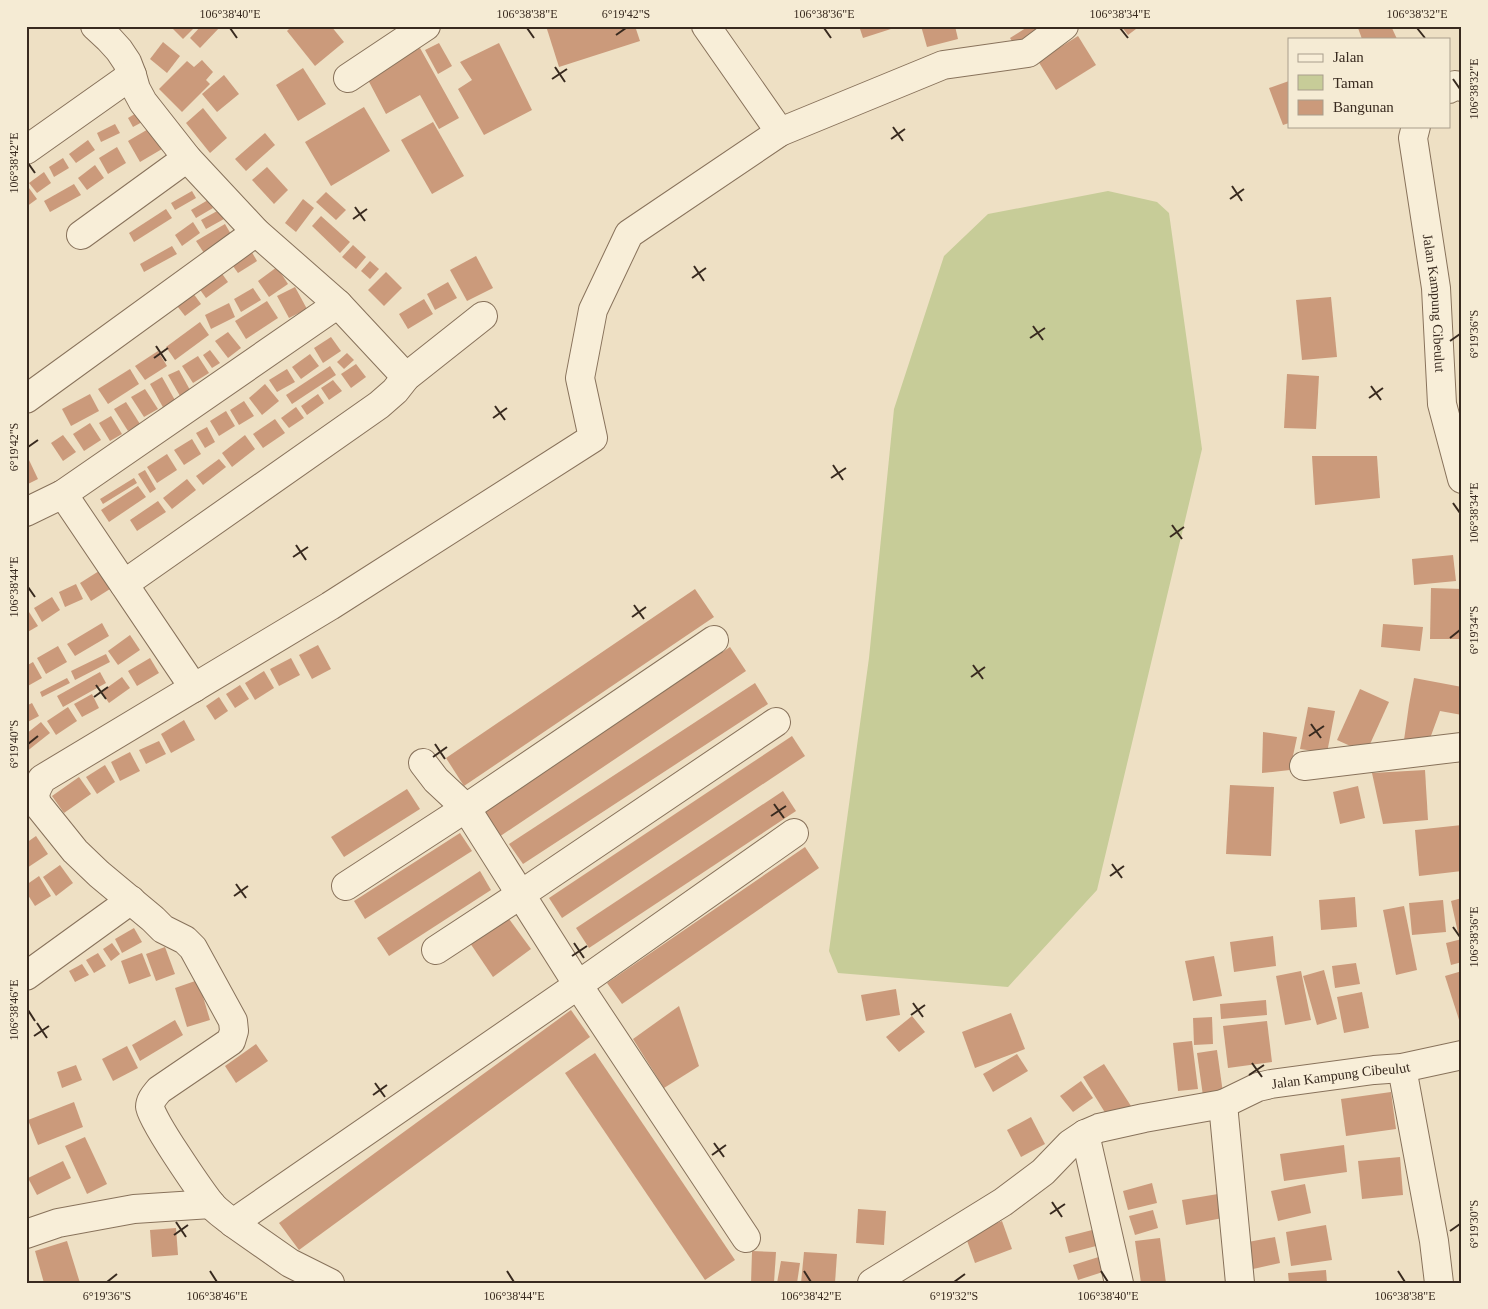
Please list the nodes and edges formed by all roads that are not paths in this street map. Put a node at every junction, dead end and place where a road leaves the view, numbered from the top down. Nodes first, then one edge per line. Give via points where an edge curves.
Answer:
1 (95, 26) edge
2 (426, 26) edge
3 (706, 26) edge
4 (1064, 26) edge
5 (132, 75) junction
6 (348, 78) dead end
7 (1462, 86) edge
8 (1450, 88) edge
9 (1416, 128) edge
10 (780, 132) junction
11 (26, 150) edge
12 (187, 158) junction
13 (256, 232) junction
14 (81, 235) dead end
15 (338, 304) junction
16 (483, 316) dead end
17 (406, 377) junction
18 (26, 399) edge
19 (1462, 479) edge
20 (63, 494) junction
21 (26, 512) edge
22 (124, 584) junction
23 (714, 640) dead end
24 (194, 688) junction
25 (776, 722) dead end
26 (1462, 747) edge
27 (423, 763) dead end
28 (1304, 766) dead end
29 (466, 808) junction
30 (32, 809) edge
31 (794, 833) dead end
32 (346, 886) dead end
33 (520, 895) junction
34 (131, 900) junction
35 (436, 950) dead end
36 (26, 976) edge
37 (578, 984) junction
38 (1462, 1055) edge
39 (1402, 1068) junction
40 (1223, 1104) junction
41 (1084, 1134) junction
42 (211, 1204) junction
43 (233, 1223) junction
44 (26, 1234) edge
45 (746, 1238) dead end
46 (330, 1283) edge
47 (872, 1283) edge
48 (1119, 1283) edge
49 (1240, 1283) edge
50 (1439, 1283) edge

1 - 5 street via 119,50
2 - 6 street
3 - 10 street
4 - 10 street via 1028,53 943,65
5 - 11 street
5 - 12 street via 142,102
7 - 8 street
9 - 19 street, Jalan Kampung Cibeulut via 1413,138 1436,288 1442,404
10 - 24 street via 629,234 593,310 580,378 593,438 330,606
12 - 13 street
12 - 14 street
13 - 15 street
13 - 18 street
15 - 17 street
15 - 20 street
16 - 17 street
17 - 22 street via 379,405
20 - 21 street
20 - 22 street
22 - 24 street
23 - 29 street
24 - 30 street via 42,779
25 - 33 street
26 - 28 street
27 - 29 street
29 - 32 street
29 - 33 street
30 - 34 street
31 - 37 street
33 - 35 street
33 - 37 street
34 - 36 street
34 - 42 street via 163,930 193,948 232,1021 234,1031 230,1041 159,1090 150,1106 166,1138
37 - 43 street
37 - 45 street
38 - 39 street, Jalan Kampung Cibeulut
39 - 40 street, Jalan Kampung Cibeulut via 1271,1084
39 - 50 street
40 - 41 street, Jalan Kampung Cibeulut via 1144,1118
40 - 49 street
41 - 47 street via 1043,1172 1003,1202
41 - 48 street
42 - 43 street
42 - 44 street via 125,1211 58,1223
43 - 46 street via 290,1263

